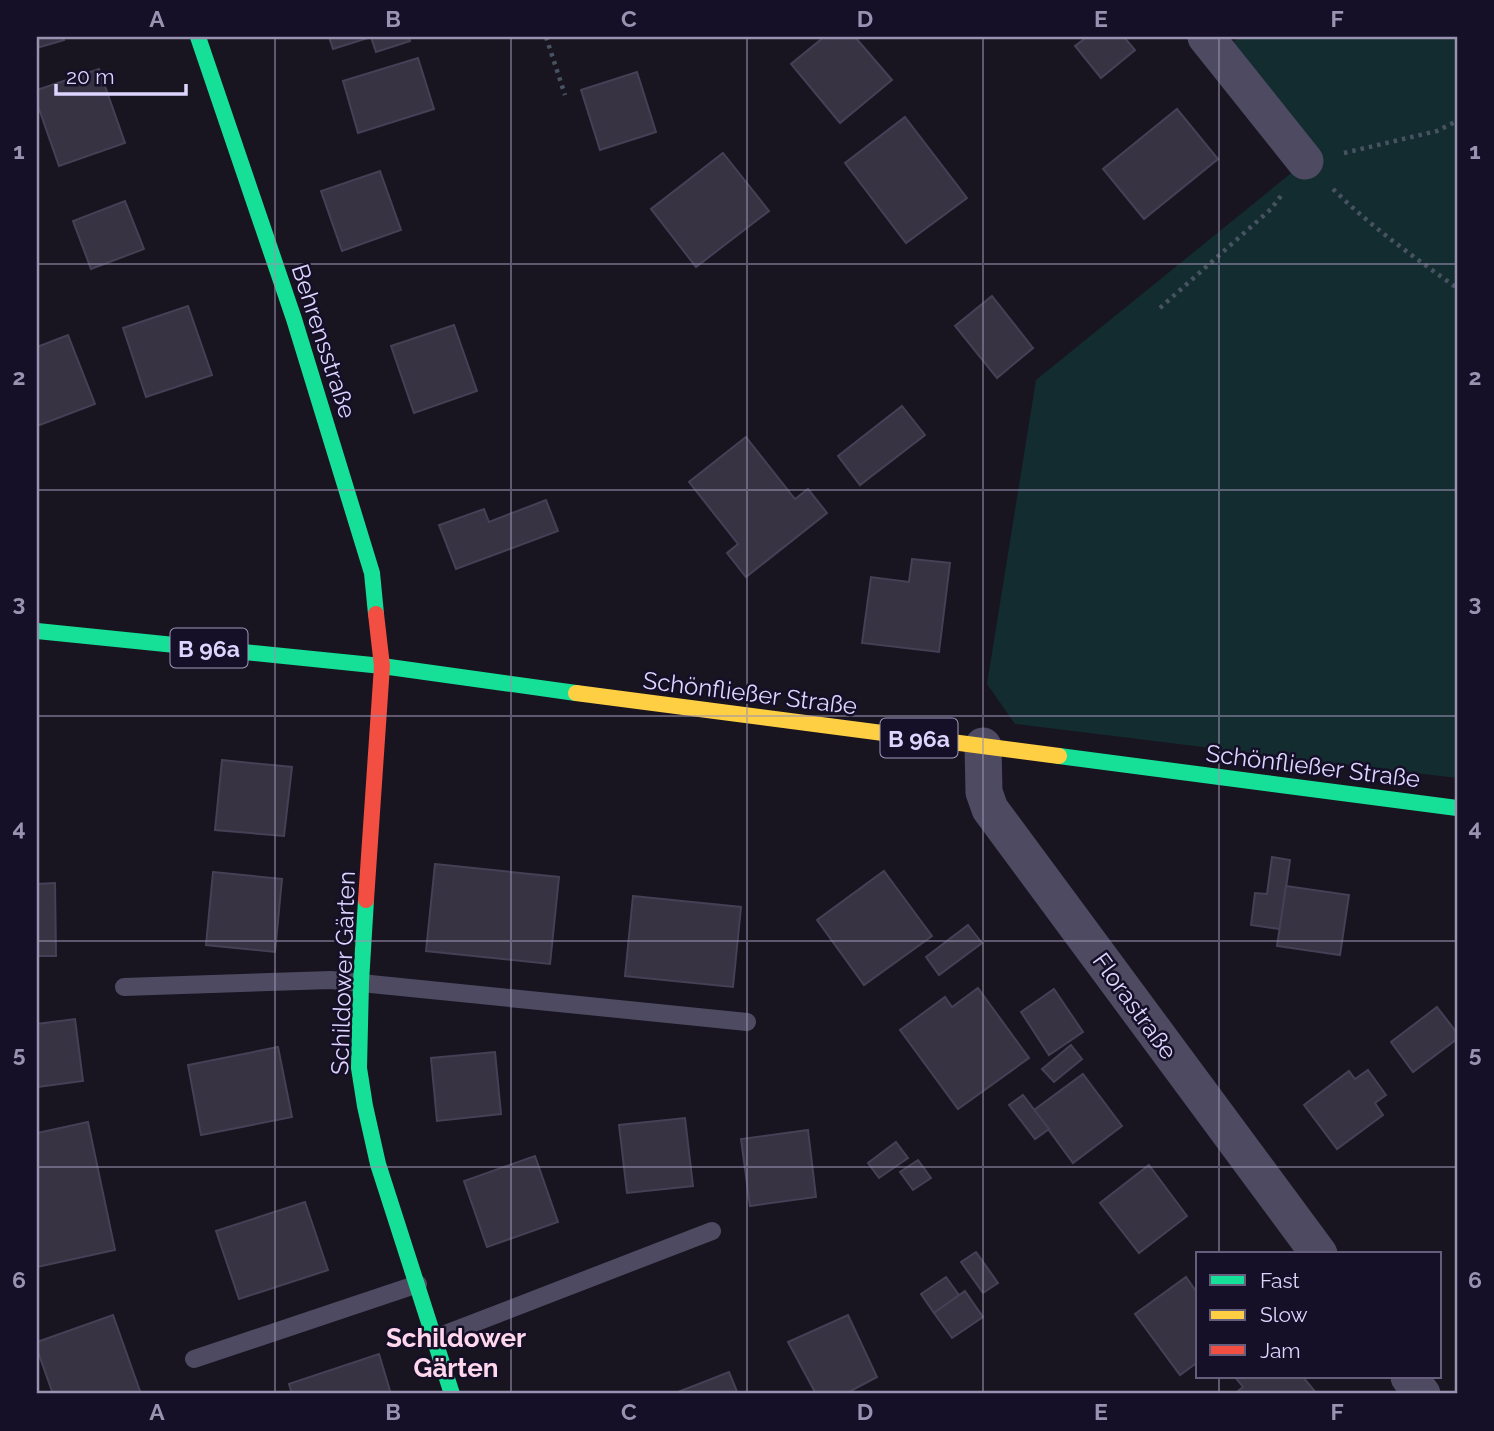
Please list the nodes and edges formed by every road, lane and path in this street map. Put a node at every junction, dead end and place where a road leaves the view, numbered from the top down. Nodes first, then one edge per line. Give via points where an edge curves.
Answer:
1 (198, 37) edge
2 (546, 37) edge
3 (1206, 37) edge
4 (565, 95) dead end
5 (1457, 121) edge
6 (1305, 162) junction
7 (1457, 288) edge
8 (1160, 308) dead end
9 (37, 631) edge
10 (382, 666) junction
11 (983, 746) junction
12 (1457, 808) edge
13 (361, 982) junction
14 (124, 987) dead end
15 (747, 1021) dead end
16 (712, 1231) dead end
17 (1318, 1252) edge
18 (418, 1284) junction
19 (435, 1338) junction
20 (194, 1359) dead end
21 (1410, 1378) edge
22 (452, 1394) edge
23 (1422, 1394) edge

1 - 10 main road, Behrensstraße via 294,319 372,573
2 - 4 path
3 - 6 street
5 - 6 path via 1437,131
6 - 7 path via 1351,207
6 - 8 path via 1271,209
9 - 10 main road, Schönfließer Straße / B 96a
10 - 11 main road, Schönfließer Straße / B 96a
10 - 13 main road, Schildower Gärten
11 - 12 main road, Schönfließer Straße / B 96a
11 - 17 street, Florastraße via 984,792 990,810
13 - 14 lane
13 - 15 lane
13 - 18 main road, Schildower Gärten via 359,1068 365,1106 378,1164
16 - 19 lane
18 - 19 main road, Schildower Gärten
18 - 20 lane
19 - 22 main road, Schildower Gärten
21 - 23 street

